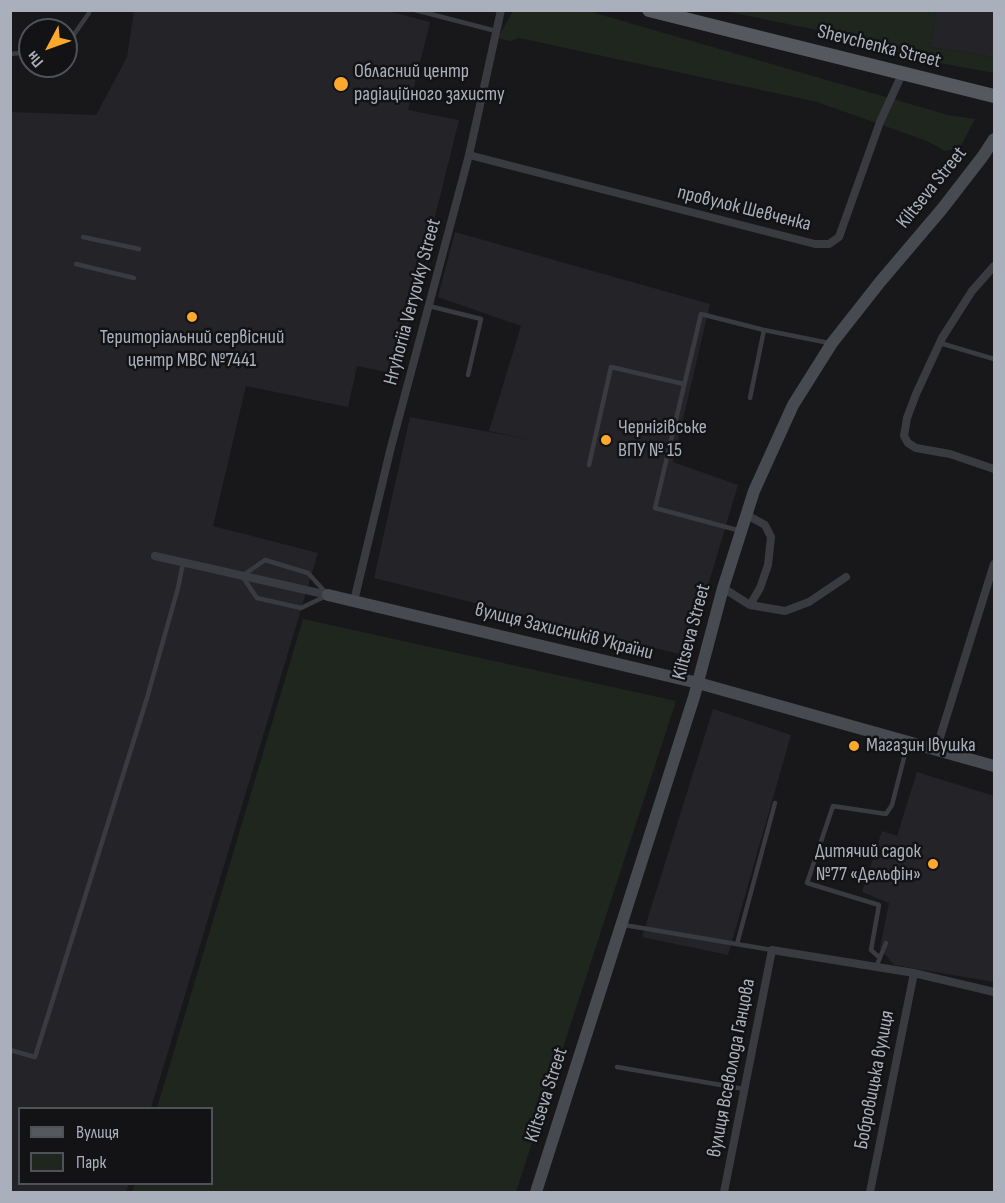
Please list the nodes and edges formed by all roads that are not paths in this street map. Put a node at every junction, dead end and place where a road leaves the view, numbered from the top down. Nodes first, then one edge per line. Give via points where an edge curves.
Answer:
1 (415, 10) edge
2 (501, 10) edge
3 (648, 10) edge
4 (89, 13) dead end
5 (78, 29) edge
6 (496, 31) junction
7 (903, 72) junction
8 (994, 96) edge
9 (994, 139) edge
10 (469, 155) junction
11 (83, 237) dead end
12 (139, 249) dead end
13 (76, 264) dead end
14 (994, 266) edge
15 (134, 278) dead end
16 (429, 306) junction
17 (764, 330) junction
18 (831, 343) junction
19 (939, 343) junction
20 (994, 359) edge
21 (468, 375) dead end
22 (684, 384) junction
23 (750, 398) dead end
24 (589, 465) dead end
25 (994, 469) edge
26 (747, 515) junction
27 (742, 531) junction
28 (155, 556) dead end
29 (183, 563) junction
30 (994, 564) edge
31 (242, 576) junction
32 (846, 577) dead end
33 (723, 588) junction
34 (328, 595) junction
35 (354, 601) junction
36 (750, 605) junction
37 (698, 683) junction
38 (908, 742) junction
39 (936, 750) junction
40 (994, 766) edge
41 (775, 802) dead end
42 (622, 924) junction
43 (886, 943) dead end
44 (737, 944) junction
45 (772, 950) junction
46 (880, 958) junction
47 (876, 967) junction
48 (914, 974) junction
49 (994, 992) edge
50 (10, 1050) edge
51 (617, 1067) dead end
52 (744, 1089) junction
53 (536, 1192) edge
54 (724, 1192) edge
55 (870, 1192) edge

1 - 6 lane
2 - 6 street, Hryhoriia Veryovky Street
3 - 7 main road, Shevchenka Street
4 - 5 lane
6 - 10 street, Hryhoriia Veryovky Street
7 - 8 main road, Shevchenka Street
7 - 10 street, провулок Шевченка via 880,122 839,237 829,244 815,244
9 - 18 main road, Kiltseva Street via 942,209
10 - 16 street, Hryhoriia Veryovky Street
11 - 12 lane
13 - 15 lane
14 - 19 street via 972,291
16 - 21 lane via 481,319
16 - 35 street, Hryhoriia Veryovky Street
17 - 18 lane
17 - 22 lane via 701,314
17 - 23 lane
18 - 26 main road, Kiltseva Street via 793,405
19 - 20 lane
19 - 25 street via 916,394 904,436 916,448 950,454
22 - 24 lane via 611,368
22 - 27 lane via 655,508
26 - 27 main road, Kiltseva Street
26 - 36 street via 765,525 771,537 768,564
27 - 33 main road, Kiltseva Street
28 - 29 street, вулиця Захисників України
29 - 31 street, вулиця Захисників України
29 - 50 lane via 147,698 35,1058
30 - 39 street
31 - 34 street, вулиця Захисників України
31 - 34 lane via 257,598 301,608
31 - 34 lane via 265,560 308,573
32 - 36 street via 809,602 785,611
33 - 36 street
33 - 37 main road, Kiltseva Street
34 - 35 main road, вулиця Захисників України
35 - 37 main road, вулиця Захисників України
37 - 38 main road, вулиця Захисників України
37 - 42 main road, Kiltseva Street
38 - 39 main road, вулиця Захисників України
38 - 46 lane via 892,805 886,814 832,806 807,883 879,905 871,950
39 - 40 main road, вулиця Захисників України
41 - 44 lane
42 - 44 lane
42 - 53 main road, Kiltseva Street
43 - 46 lane
44 - 45 lane
45 - 47 street
45 - 52 street, вулиця Всеволода Ганцова
46 - 47 lane
47 - 48 street
48 - 49 street
48 - 55 street, Бобровицька вулиця
51 - 52 lane
52 - 54 street, вулиця Всеволода Ганцова

